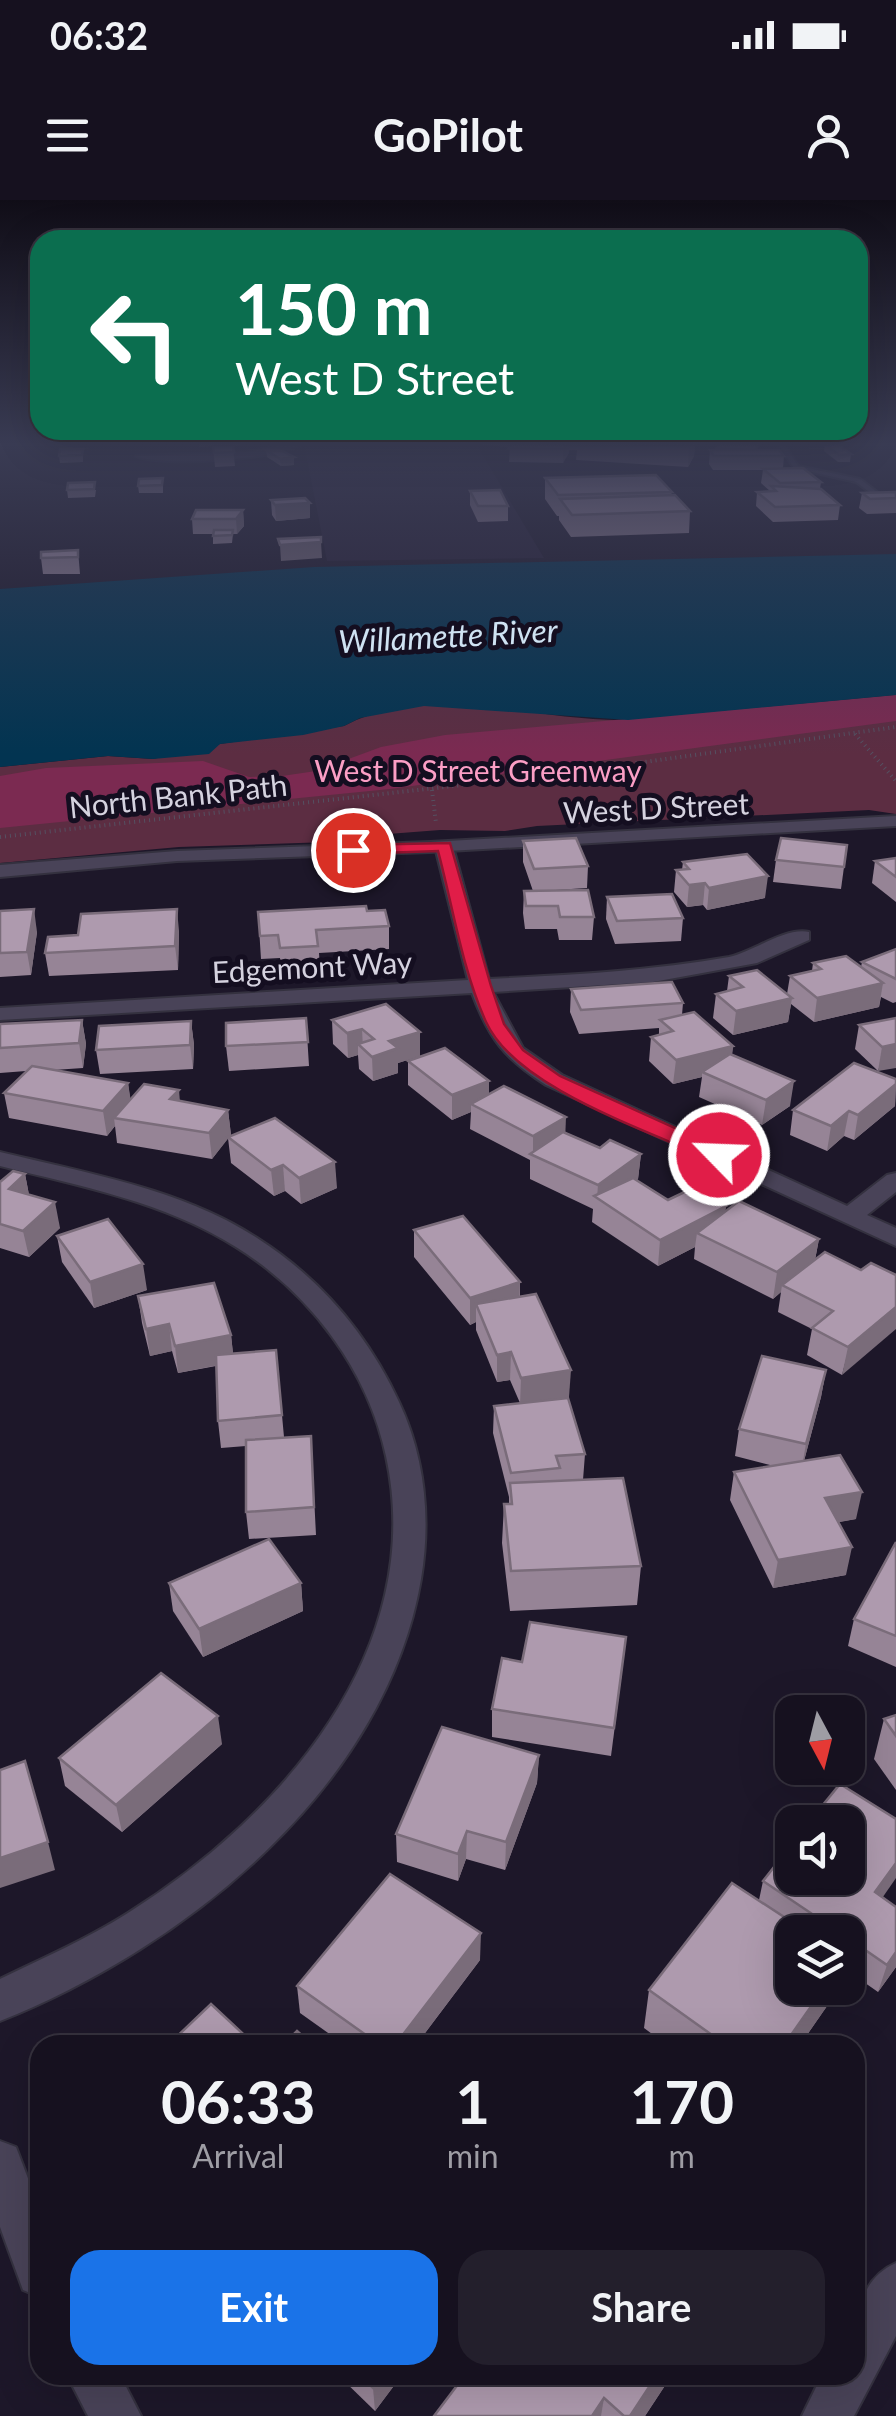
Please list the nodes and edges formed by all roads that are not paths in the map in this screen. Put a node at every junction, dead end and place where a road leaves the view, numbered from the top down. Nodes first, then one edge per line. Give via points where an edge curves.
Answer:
1 (896, 821) edge
2 (444, 846) junction
3 (0, 872) edge
4 (802, 936) dead end
5 (482, 986) junction
6 (0, 1014) edge
7 (0, 1159) edge
8 (896, 1180) edge
9 (851, 1216) junction
10 (896, 1238) edge
11 (0, 2001) edge
12 (0, 2163) edge
13 (30, 2246) edge
14 (896, 2287) edge
15 (865, 2345) edge
16 (98, 2385) edge
17 (844, 2385) edge
18 (116, 2416) edge
19 (827, 2416) edge

1 - 2 street, West D Street
2 - 3 street, West D Street via 177,856
2 - 5 street
4 - 5 street, Edgemont Way via 750,959 702,969
5 - 6 street, Edgemont Way
5 - 9 street via 516,1054 554,1080
7 - 11 street via 141,1196 273,1260 331,1312 377,1376 398,1431 412,1502 406,1591 379,1668 339,1742 264,1826 158,1916
8 - 9 street
9 - 10 street
12 - 13 street
14 - 15 street
16 - 18 street
17 - 19 street

